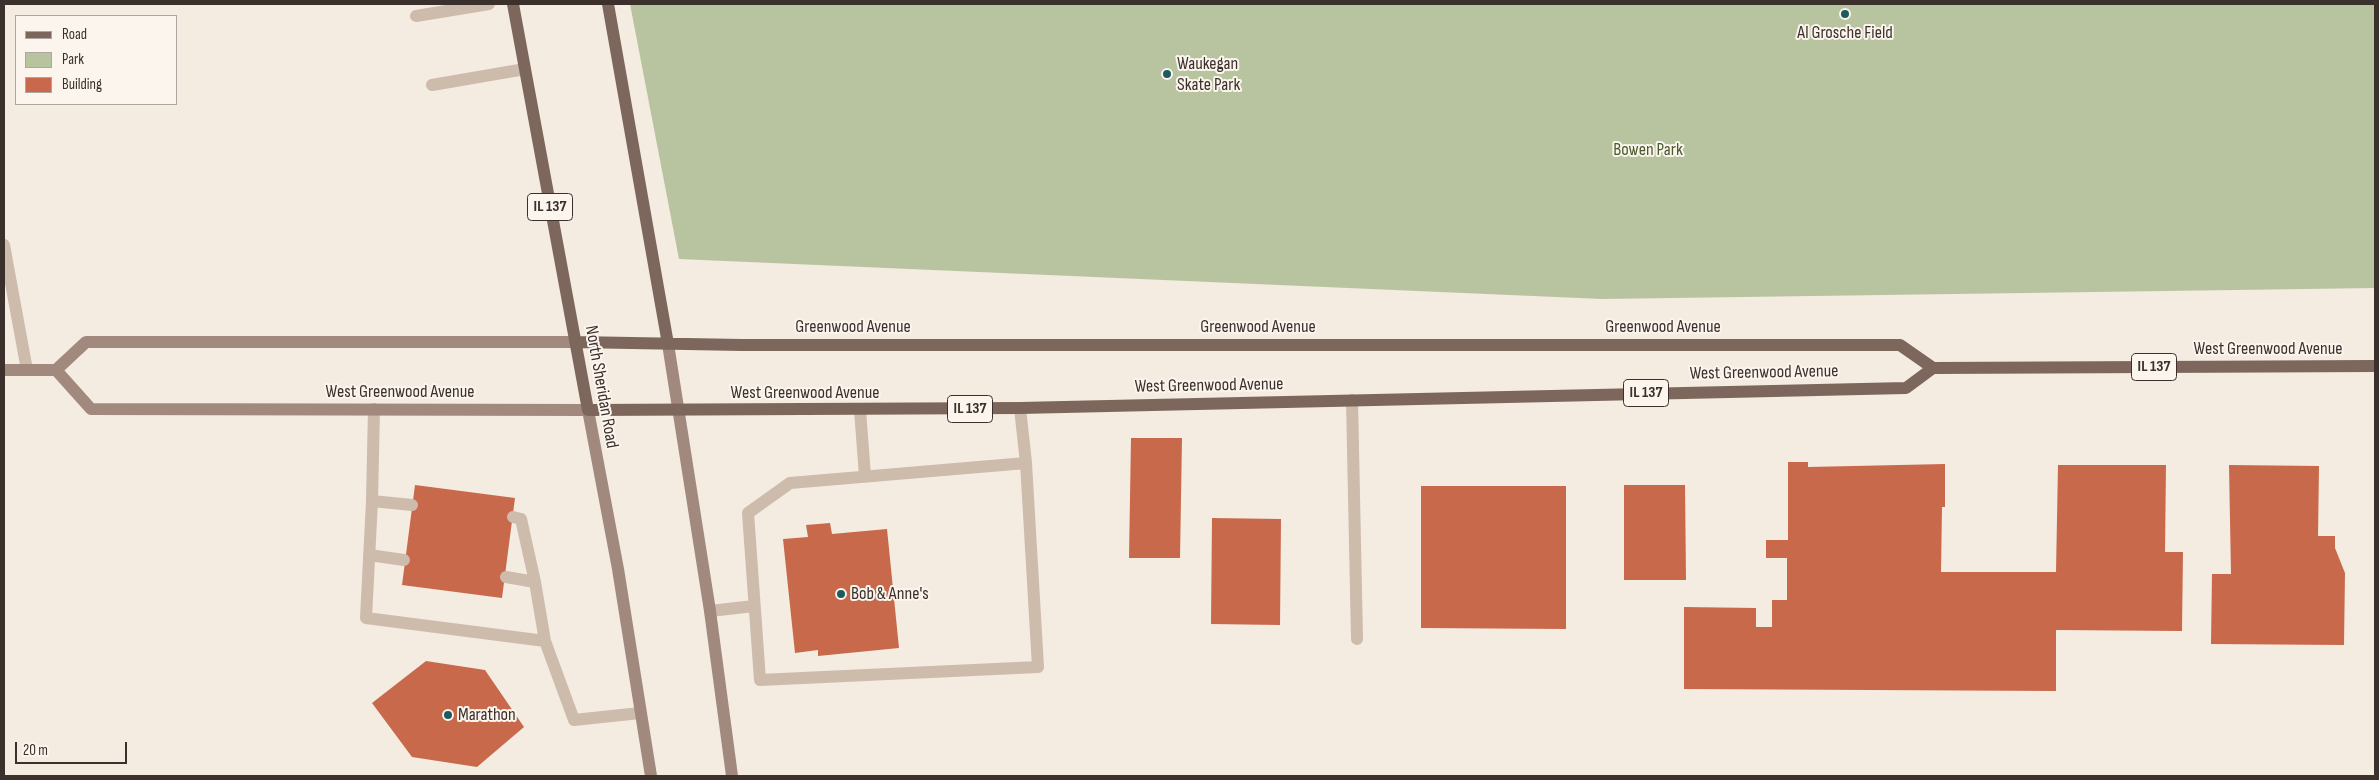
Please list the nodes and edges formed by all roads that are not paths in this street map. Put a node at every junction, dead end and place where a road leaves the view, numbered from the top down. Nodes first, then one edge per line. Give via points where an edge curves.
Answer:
1 (489, 4) edge
2 (513, 4) edge
3 (608, 4) edge
4 (416, 16) dead end
5 (525, 69) junction
6 (432, 85) dead end
7 (4, 245) edge
8 (576, 342) junction
9 (668, 344) junction
10 (2375, 366) edge
11 (1933, 368) junction
12 (4, 370) edge
13 (27, 370) junction
14 (56, 370) junction
15 (1352, 400) junction
16 (1020, 408) junction
17 (374, 409) junction
18 (588, 410) junction
19 (678, 410) junction
20 (860, 410) junction
21 (1026, 463) junction
22 (865, 476) junction
23 (372, 500) junction
24 (412, 505) dead end
25 (513, 517) dead end
26 (369, 555) junction
27 (404, 560) dead end
28 (506, 576) dead end
29 (535, 582) junction
30 (754, 606) junction
31 (710, 611) junction
32 (1357, 640) dead end
33 (545, 641) junction
34 (640, 713) junction
35 (651, 776) edge
36 (732, 776) edge

1 - 4 street
2 - 5 main road, North Sheridan Road / IL 137
3 - 9 main road
5 - 6 street
5 - 8 main road, North Sheridan Road / IL 137
7 - 13 street
8 - 9 main road, Greenwood Avenue
8 - 14 street via 86,342
8 - 18 main road, North Sheridan Road / IL 137
9 - 11 main road, Greenwood Avenue via 1900,345
9 - 19 street
10 - 11 main road, West Greenwood Avenue / IL 137
11 - 15 main road, West Greenwood Avenue / IL 137 via 1906,388
12 - 13 street
13 - 14 street
14 - 17 street, West Greenwood Avenue via 91,409
15 - 16 main road, West Greenwood Avenue / IL 137
15 - 32 street
16 - 20 main road, West Greenwood Avenue / IL 137
16 - 21 street
17 - 18 street, West Greenwood Avenue
17 - 23 street
18 - 19 main road, West Greenwood Avenue / IL 137
18 - 34 street, North Sheridan Road via 618,569
19 - 20 main road, West Greenwood Avenue / IL 137
19 - 31 street
20 - 22 street
21 - 22 street
21 - 30 street via 1038,667 760,680
22 - 30 street via 790,483 748,513
23 - 24 street
23 - 26 street
25 - 29 street via 521,519
26 - 27 street
26 - 33 street via 366,618
28 - 29 street
29 - 33 street
30 - 31 street
31 - 36 street
33 - 34 street via 574,720
34 - 35 street, North Sheridan Road

